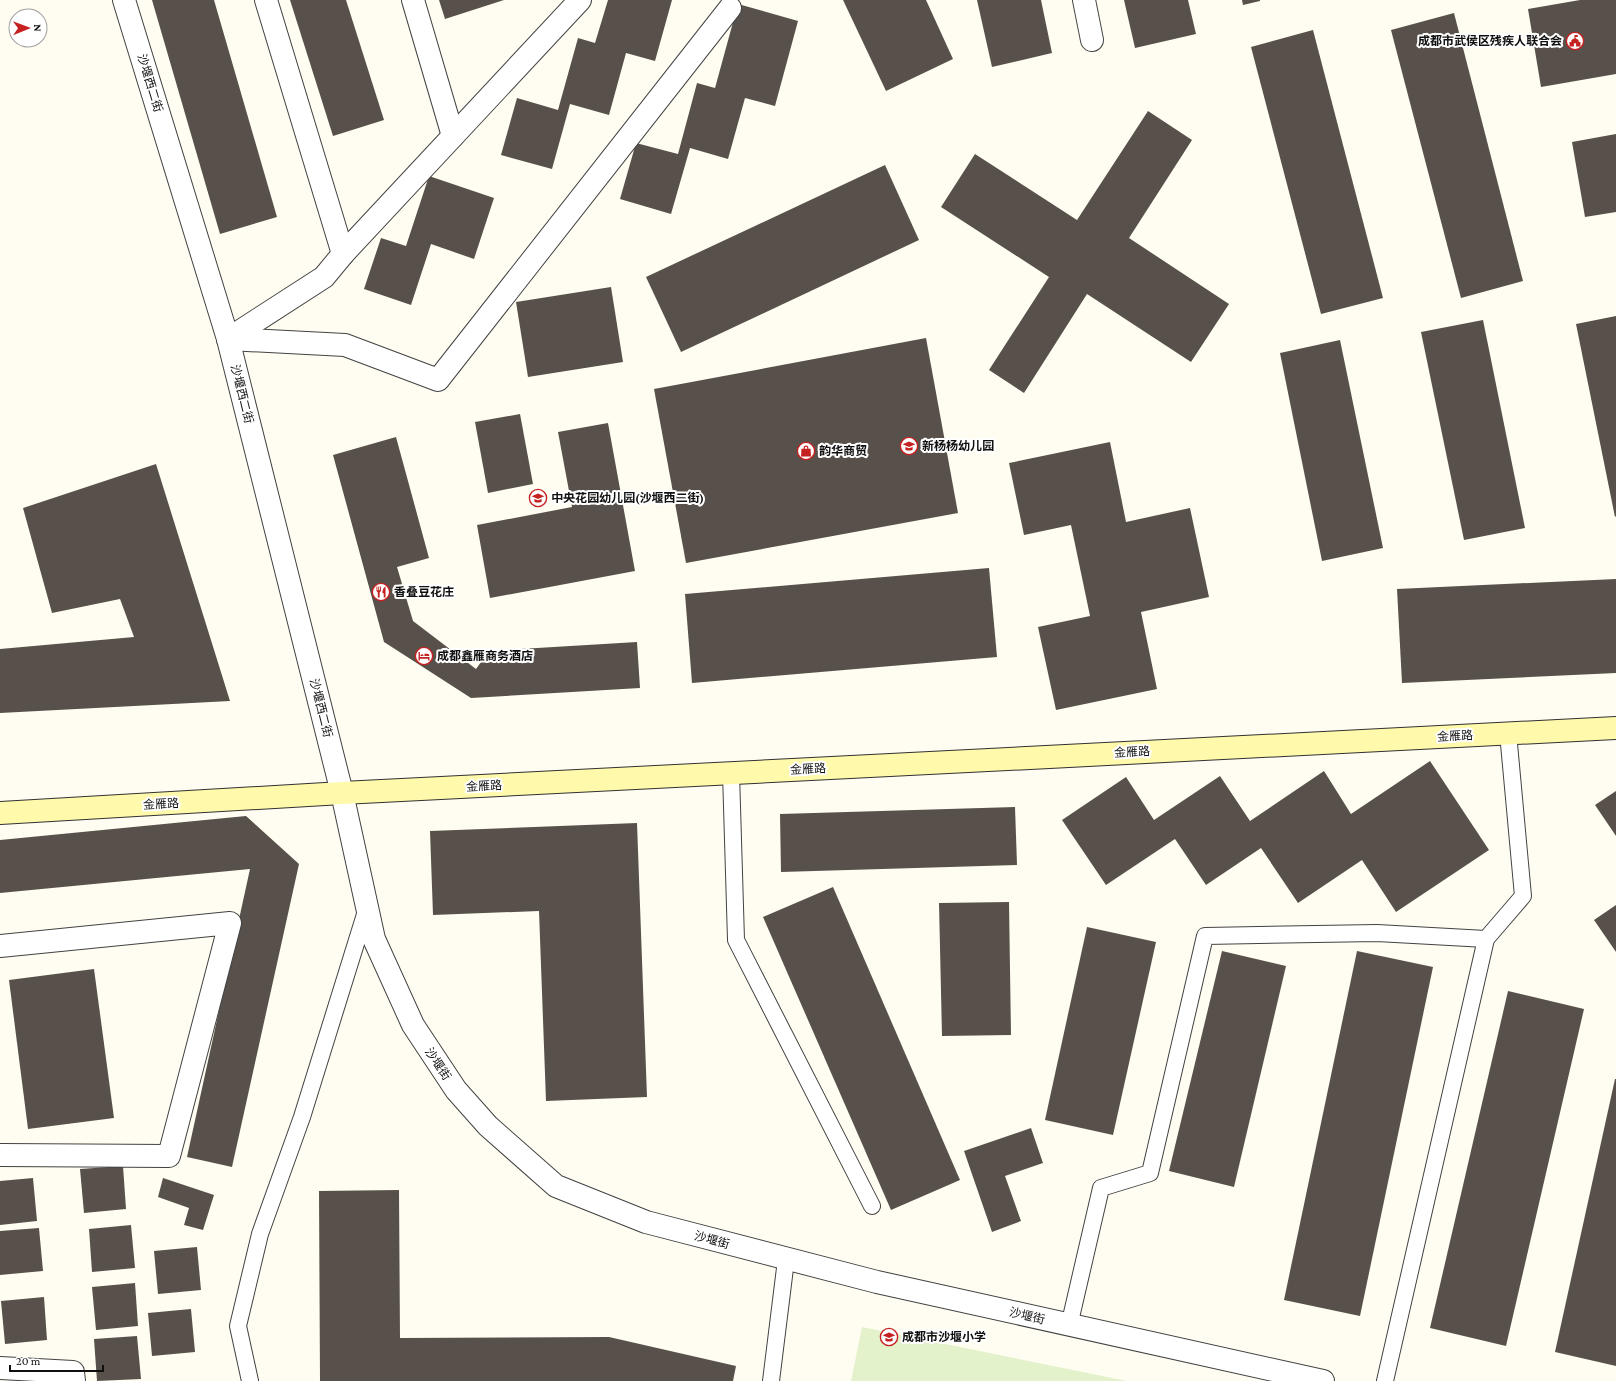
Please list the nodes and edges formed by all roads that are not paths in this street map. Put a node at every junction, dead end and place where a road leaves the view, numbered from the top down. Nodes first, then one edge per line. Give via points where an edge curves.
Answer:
1 (124, 0) edge
2 (266, 0) edge
3 (413, 0) edge
4 (580, 0) edge
5 (1084, 0) edge
6 (730, 8) dead end
7 (1092, 40) dead end
8 (453, 136) junction
9 (343, 254) junction
10 (228, 339) junction
11 (1616, 728) edge
12 (1508, 733) junction
13 (731, 773) junction
14 (342, 793) junction
15 (0, 813) edge
16 (367, 907) junction
17 (1486, 939) junction
18 (0, 946) edge
19 (0, 1155) edge
20 (872, 1206) dead end
21 (786, 1260) junction
22 (1069, 1326) junction
23 (0, 1368) edge
24 (74, 1381) edge
25 (250, 1381) edge
26 (771, 1381) edge
27 (1323, 1381) edge
28 (1385, 1381) edge

1 - 10 street, 沙堰西二街
2 - 9 street
3 - 8 street
4 - 8 street
5 - 7 street
6 - 10 street via 438,380 345,346
8 - 9 street
9 - 10 street via 324,277
10 - 14 street, 沙堰西二街
11 - 12 street, 金雁路
12 - 13 street, 金雁路
12 - 17 lane via 1523,896
13 - 14 street, 金雁路
13 - 20 lane via 736,940
14 - 15 street, 金雁路
14 - 16 street, 沙堰街
16 - 21 street, 沙堰街 via 374,939 413,1026 456,1090 488,1126 556,1186 646,1222
16 - 25 lane via 302,1117 259,1242 238,1326
17 - 22 lane via 1377,933 1205,936 1150,1173 1100,1188
17 - 28 lane
18 - 19 street via 230,923 169,1156
21 - 22 street, 沙堰街
21 - 26 lane
22 - 27 street, 沙堰街
23 - 24 street via 73,1372

